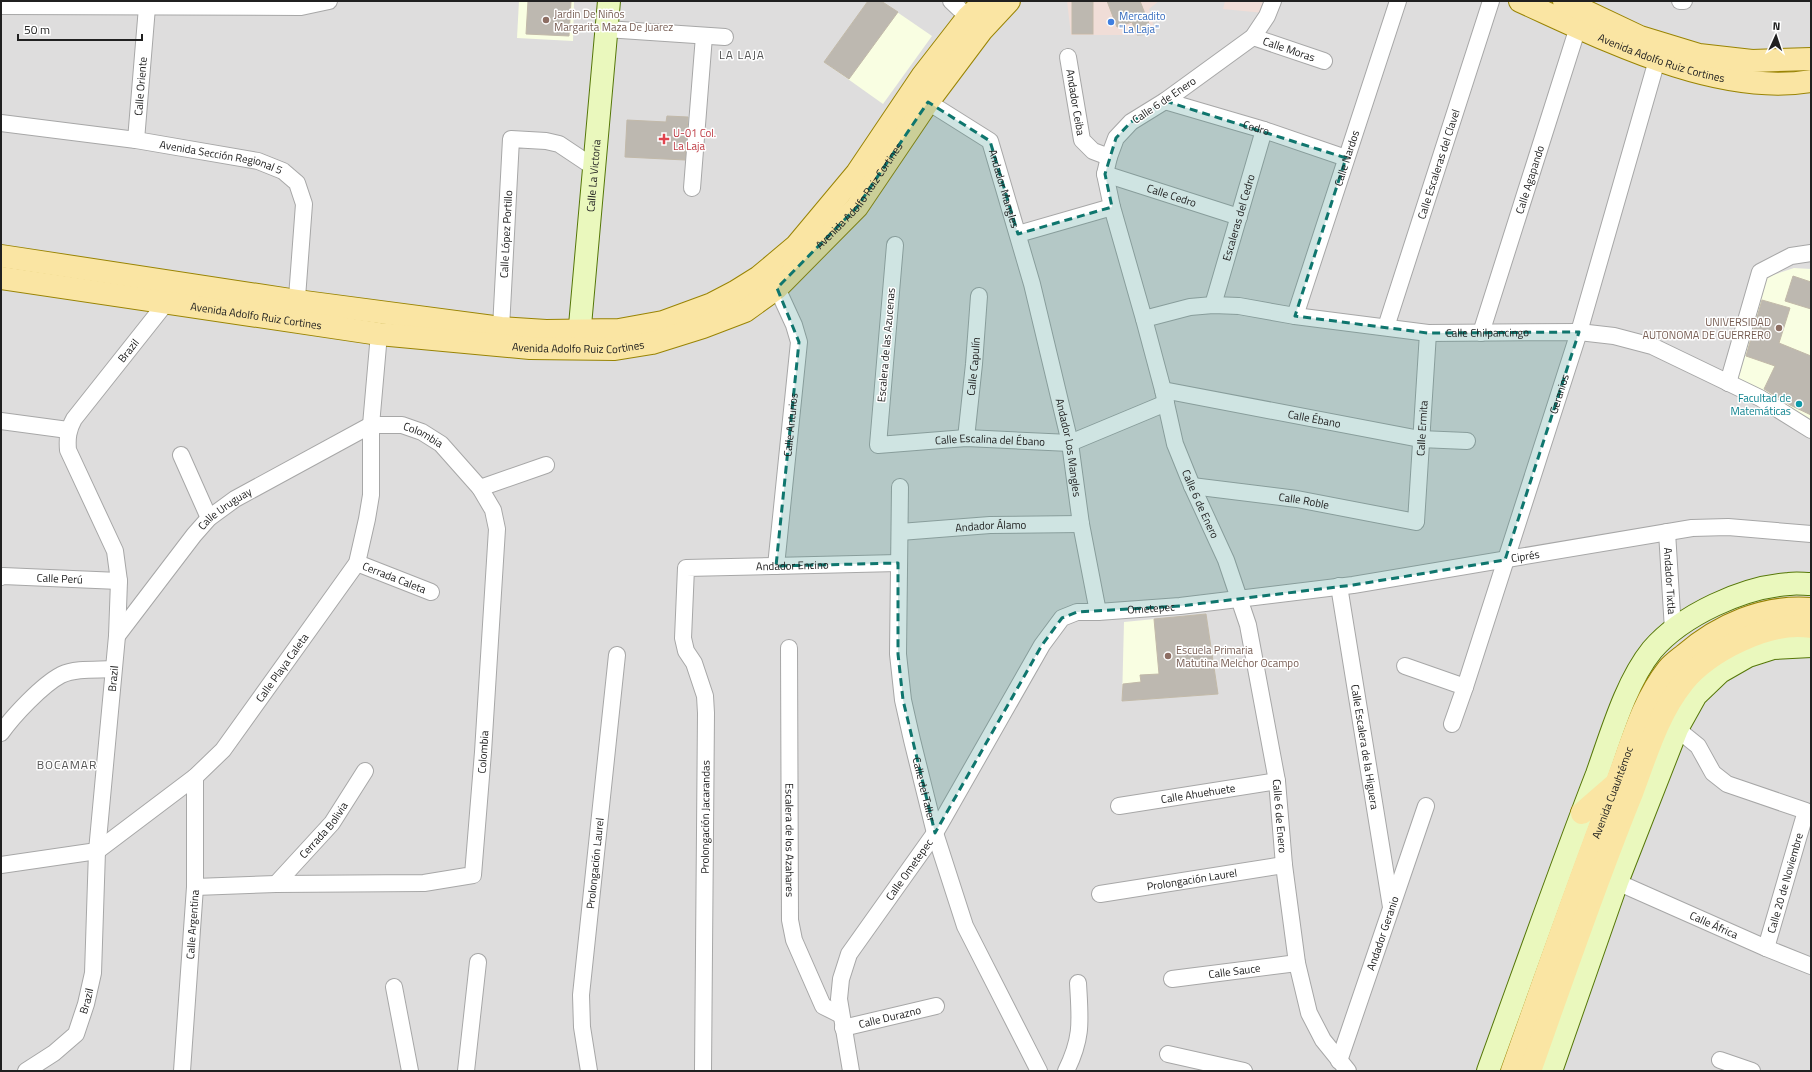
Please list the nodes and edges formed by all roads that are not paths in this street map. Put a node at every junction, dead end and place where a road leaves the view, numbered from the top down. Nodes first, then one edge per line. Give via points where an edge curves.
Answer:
1 (329, 1) edge
2 (609, 1) edge
3 (951, 1) edge
4 (985, 1) edge
5 (1009, 1) edge
6 (1273, 1) edge
7 (1398, 1) edge
8 (1491, 1) edge
9 (1520, 1) edge
10 (1680, 1) edge
11 (1684, 1) edge
12 (155, 5) edge
13 (1, 6) edge
14 (1567, 10) edge
15 (968, 17) junction
16 (606, 29) junction
17 (704, 36) junction
18 (726, 37) dead end
19 (1253, 37) junction
20 (1068, 57) dead end
21 (1811, 59) edge
22 (1657, 60) junction
23 (1324, 61) dead end
24 (1811, 81) edge
25 (1165, 101) junction
26 (928, 102) junction
27 (1, 123) edge
28 (1264, 130) junction
29 (136, 140) junction
30 (1109, 157) junction
31 (1346, 158) junction
32 (595, 168) junction
33 (1105, 174) junction
34 (692, 188) dead end
35 (1112, 207) junction
36 (1238, 217) junction
37 (1018, 234) junction
38 (895, 245) dead end
39 (1811, 253) edge
40 (1, 256) edge
41 (1, 278) edge
42 (1032, 284) joint
43 (778, 288) junction
44 (979, 296) dead end
45 (297, 301) junction
46 (166, 303) junction
47 (1213, 305) junction
48 (1294, 316) junction
49 (1144, 319) junction
50 (295, 323) junction
51 (501, 328) junction
52 (1386, 328) junction
53 (1578, 332) junction
54 (1428, 333) junction
55 (1481, 333) junction
56 (379, 334) junction
57 (579, 340) junction
58 (1728, 383) junction
59 (1164, 396) junction
60 (1, 421) edge
61 (371, 424) junction
62 (68, 430) junction
63 (1811, 430) edge
64 (966, 438) junction
65 (1420, 439) junction
66 (1466, 441) dead end
67 (1070, 443) junction
68 (878, 445) joint
69 (181, 455) dead end
70 (546, 465) dead end
71 (1192, 486) junction
72 (900, 487) dead end
73 (480, 488) junction
74 (209, 518) junction
75 (1416, 522) joint
76 (1081, 524) junction
77 (900, 532) junction
78 (1667, 532) junction
79 (1811, 534) edge
80 (1505, 560) junction
81 (357, 563) junction
82 (898, 563) junction
83 (776, 566) junction
84 (686, 568) joint
85 (1, 577) edge
86 (119, 580) junction
87 (1811, 584) edge
88 (1339, 586) junction
89 (432, 592) dead end
90 (1240, 598) junction
91 (1811, 609) edge
92 (1098, 612) junction
93 (1062, 618) joint
94 (1811, 627) edge
95 (1673, 630) junction
96 (117, 636) junction
97 (1811, 646) edge
98 (789, 648) dead end
99 (617, 655) dead end
100 (1405, 666) dead end
101 (113, 669) junction
102 (1465, 687) junction
103 (1452, 724) dead end
104 (4, 725) edge
105 (1677, 729) junction
106 (365, 771) dead end
107 (195, 777) junction
108 (1277, 781) junction
109 (1616, 784) junction
110 (1119, 806) dead end
111 (1426, 806) dead end
112 (1582, 813) junction
113 (935, 833) junction
114 (97, 851) junction
115 (1, 865) edge
116 (1284, 865) junction
117 (1617, 882) junction
118 (276, 884) junction
119 (195, 888) junction
120 (1100, 894) dead end
121 (1391, 907) junction
122 (1766, 948) junction
123 (478, 962) dead end
124 (1297, 963) junction
125 (1811, 966) edge
126 (1172, 979) dead end
127 (1078, 983) dead end
128 (394, 987) dead end
129 (936, 1006) dead end
130 (842, 1022) junction
131 (1168, 1054) dead end
132 (1720, 1060) dead end
133 (1343, 1066) edge
134 (26, 1071) edge
135 (182, 1071) edge
136 (410, 1071) edge
137 (466, 1071) edge
138 (589, 1071) edge
139 (703, 1071) edge
140 (851, 1071) edge
141 (1039, 1071) edge
142 (1066, 1071) edge
143 (1244, 1071) edge
144 (1488, 1071) edge
145 (1512, 1071) edge
146 (1530, 1071) edge
147 (1551, 1071) edge
148 (1752, 1071) edge

1 - 12 street via 301,7
2 - 16 street, Calle La Victoria
3 - 15 street
4 - 15 main road, Avenida Adolfo Ruiz Cortines
5 - 26 main road, Avenida Adolfo Ruiz Cortines via 982,30
6 - 19 street, Calle 6 de Enero via 1267,16
7 - 31 street, Calle Nardos
8 - 52 street, Calle Escaleras del Clavel
9 - 14 main road, Avenida Adolfo Ruiz Cortines
10 - 11 street
12 - 13 street
12 - 29 street, Calle Oriente
14 - 21 main road, Avenida Adolfo Ruiz Cortines via 1699,56 1752,61
14 - 22 main road, Avenida Adolfo Ruiz Cortines
14 - 55 street, Calle Agapando
15 - 57 main road, Avenida Adolfo Ruiz Cortines via 923,74 857,173 796,246 759,277 712,304 663,322
16 - 17 street
16 - 32 street, Calle La Victoria
17 - 18 street
17 - 34 street
19 - 23 street, Calle Moras
19 - 25 street, Calle 6 de Enero
20 - 30 street, Andador Ceiba via 1082,140 1092,151
22 - 24 main road, Avenida Adolfo Ruiz Cortines via 1750,83 1797,84
22 - 53 street, Geranios
25 - 28 street, Cedro
25 - 30 street, Calle 6 de Enero via 1131,122 1116,138
26 - 37 street, Andador Mangles via 990,140
26 - 43 main road, Avenida Adolfo Ruiz Cortines via 857,207
27 - 29 street, Avenida Sección Regional 5
28 - 31 street, Cedro
28 - 36 street, Escaleras del Cedro
29 - 45 street, Avenida Sección Regional 5 via 258,161 283,171 297,183 304,204
30 - 33 street, Calle 6 de Enero
31 - 48 street, Calle Nardos
32 - 51 street, Calle López Portillo via 559,144 511,139
32 - 57 street, Calle La Victoria
33 - 35 street, Calle 6 de Enero
33 - 36 street, Calle Cedro
35 - 37 street
35 - 49 street, Calle 6 de Enero
36 - 47 street, Escaleras del Cedro
37 - 42 street, Andador Mangles
38 - 68 street, Escalera de las Azucenas
39 - 58 street via 1791,256 1760,272
40 - 45 main road, Avenida Adolfo Ruiz Cortines
41 - 46 main road, Avenida Adolfo Ruiz Cortines
42 - 67 street, Andador Los Mangles
43 - 57 main road, Avenida Adolfo Ruiz Cortines via 745,311 652,343 615,349
43 - 83 street, Calle Anturios via 794,324 798,342
44 - 64 street, Calle Capulín
45 - 50 street, Avenida Sección Regional 5
45 - 51 main road, Avenida Adolfo Ruiz Cortines
46 - 50 main road, Avenida Adolfo Ruiz Cortines
46 - 62 street, Brazil
47 - 48 street, Calle Chilpancingo via 1239,306
47 - 49 street, Calle Chilpancingo via 1190,307
48 - 52 street, Calle Chilpancingo
49 - 59 street, Calle 6 de Enero
50 - 56 main road, Avenida Adolfo Ruiz Cortines
51 - 57 main road, Avenida Adolfo Ruiz Cortines
52 - 54 street, Calle Chilpancingo
53 - 55 street, Calle Chilpancingo
53 - 58 street, Calle Chilpancingo via 1614,336 1652,346
53 - 80 street, Geranios
54 - 55 street, Calle Chilpancingo
54 - 65 street, Calle Ermita
56 - 57 main road, Avenida Adolfo Ruiz Cortines via 530,348
56 - 61 street, Calle Playa Caleta
58 - 63 street, Calle Chilpancingo via 1760,398
59 - 65 street, Calle Ébano
59 - 67 street, Calle Escalina del Ébano
59 - 71 street, Calle 6 de Enero via 1175,444
60 - 62 street
61 - 73 street, Colombia via 402,425 422,432 441,444
61 - 74 street, Calle Uruguay via 235,499
61 - 81 street, Calle Playa Caleta via 371,495
62 - 86 street, Brazil via 68,450 115,551
64 - 67 street, Calle Escalina del Ébano
64 - 68 street, Calle Escalina del Ébano
65 - 66 street, Calle Ébano
65 - 75 street, Calle Ermita
67 - 76 street, Andador Los Mangles
69 - 74 street
70 - 73 street
71 - 75 street, Calle Roble via 1297,500
71 - 90 street, Calle 6 de Enero via 1226,560
72 - 77 street, Calle del Taller
73 - 118 street, Colombia via 493,510 497,529 473,875 424,883
74 - 96 street, Calle Uruguay
76 - 77 street, Andador Álamo via 990,525
76 - 92 street, Andador Los Mangles
77 - 82 street, Calle del Taller
78 - 79 street, Ciprés via 1728,527
78 - 80 street, Ciprés
78 - 95 street, Andador Tixtla
80 - 88 street, Ciprés
80 - 102 street, Geranios
81 - 89 street, Cerrada Caleta
81 - 107 street, Calle Playa Caleta via 223,750
82 - 83 street, Andador Encino
82 - 113 street, Calle del Taller via 898,654 903,700
83 - 84 street, Andador Encino
84 - 139 street, Prolongación Jacarandas via 683,638 705,696 706,713
85 - 86 street, Calle Perú
86 - 96 street, Brazil
87 - 95 street via 1789,584 1750,591 1710,607
88 - 90 street, Ciprés
88 - 121 street, Calle Escalera de la Higuera
90 - 92 street, Ometepec via 1180,606
90 - 108 street, Calle 6 de Enero via 1248,625
91 - 109 main road, Avenida Cuauhtémoc via 1766,612 1732,623 1699,642 1669,668 1648,700
92 - 93 street, Ometepec via 1077,612
93 - 113 street, Calle Ometepec via 1042,645
94 - 146 main road, Avenida Cuauhtémoc via 1769,630 1740,641 1709,659 1683,683 1662,716 1599,874
95 - 112 street via 1652,651 1632,681
96 - 101 street, Brazil
97 - 105 street via 1767,650 1748,656 1720,672 1696,695
98 - 130 street, Escalera de los Azahares via 790,920 794,940 823,1006
99 - 138 street, Prolongación Laurel via 582,995 582,1027
100 - 102 street
101 - 104 street via 84,670 62,675 46,686
101 - 114 street, Brazil
102 - 103 street, Geranios
105 - 117 street
105 - 122 street, Calle 20 de Noviembre via 1698,746 1713,773 1727,784 1806,811
106 - 118 street, Cerrada Bolivia via 332,823
107 - 114 street, Calle Playa Caleta
107 - 119 street, Calle Argentina
108 - 110 street, Calle Ahuehuete
108 - 116 street, Calle 6 de Enero
109 - 112 main road
109 - 145 main road, Avenida Cuauhtémoc via 1582,870
111 - 121 street, Andador Geranio
112 - 144 street
113 - 130 street, Calle Ometepec via 849,954 841,979 839,999
113 - 141 street, Calle del Taller via 965,926
114 - 115 street, Calle Playa Caleta
114 - 134 street, Brazil via 93,973 86,1004 76,1034 54,1053
116 - 120 street, Prolongación Laurel
116 - 124 street, Calle 6 de Enero
117 - 122 street, Calle África
117 - 147 street
118 - 119 street, Colombia
119 - 135 street, Calle Argentina
121 - 133 street, Andador Geranio
122 - 125 street, Calle África
123 - 137 street
124 - 126 street, Calle Sauce
124 - 133 street, Calle 6 de Enero via 1309,1013 1322,1040
127 - 142 street via 1078,1040
128 - 136 street
129 - 130 street, Calle Durazno
130 - 140 street, Calle Ometepec
131 - 143 street
132 - 148 street

